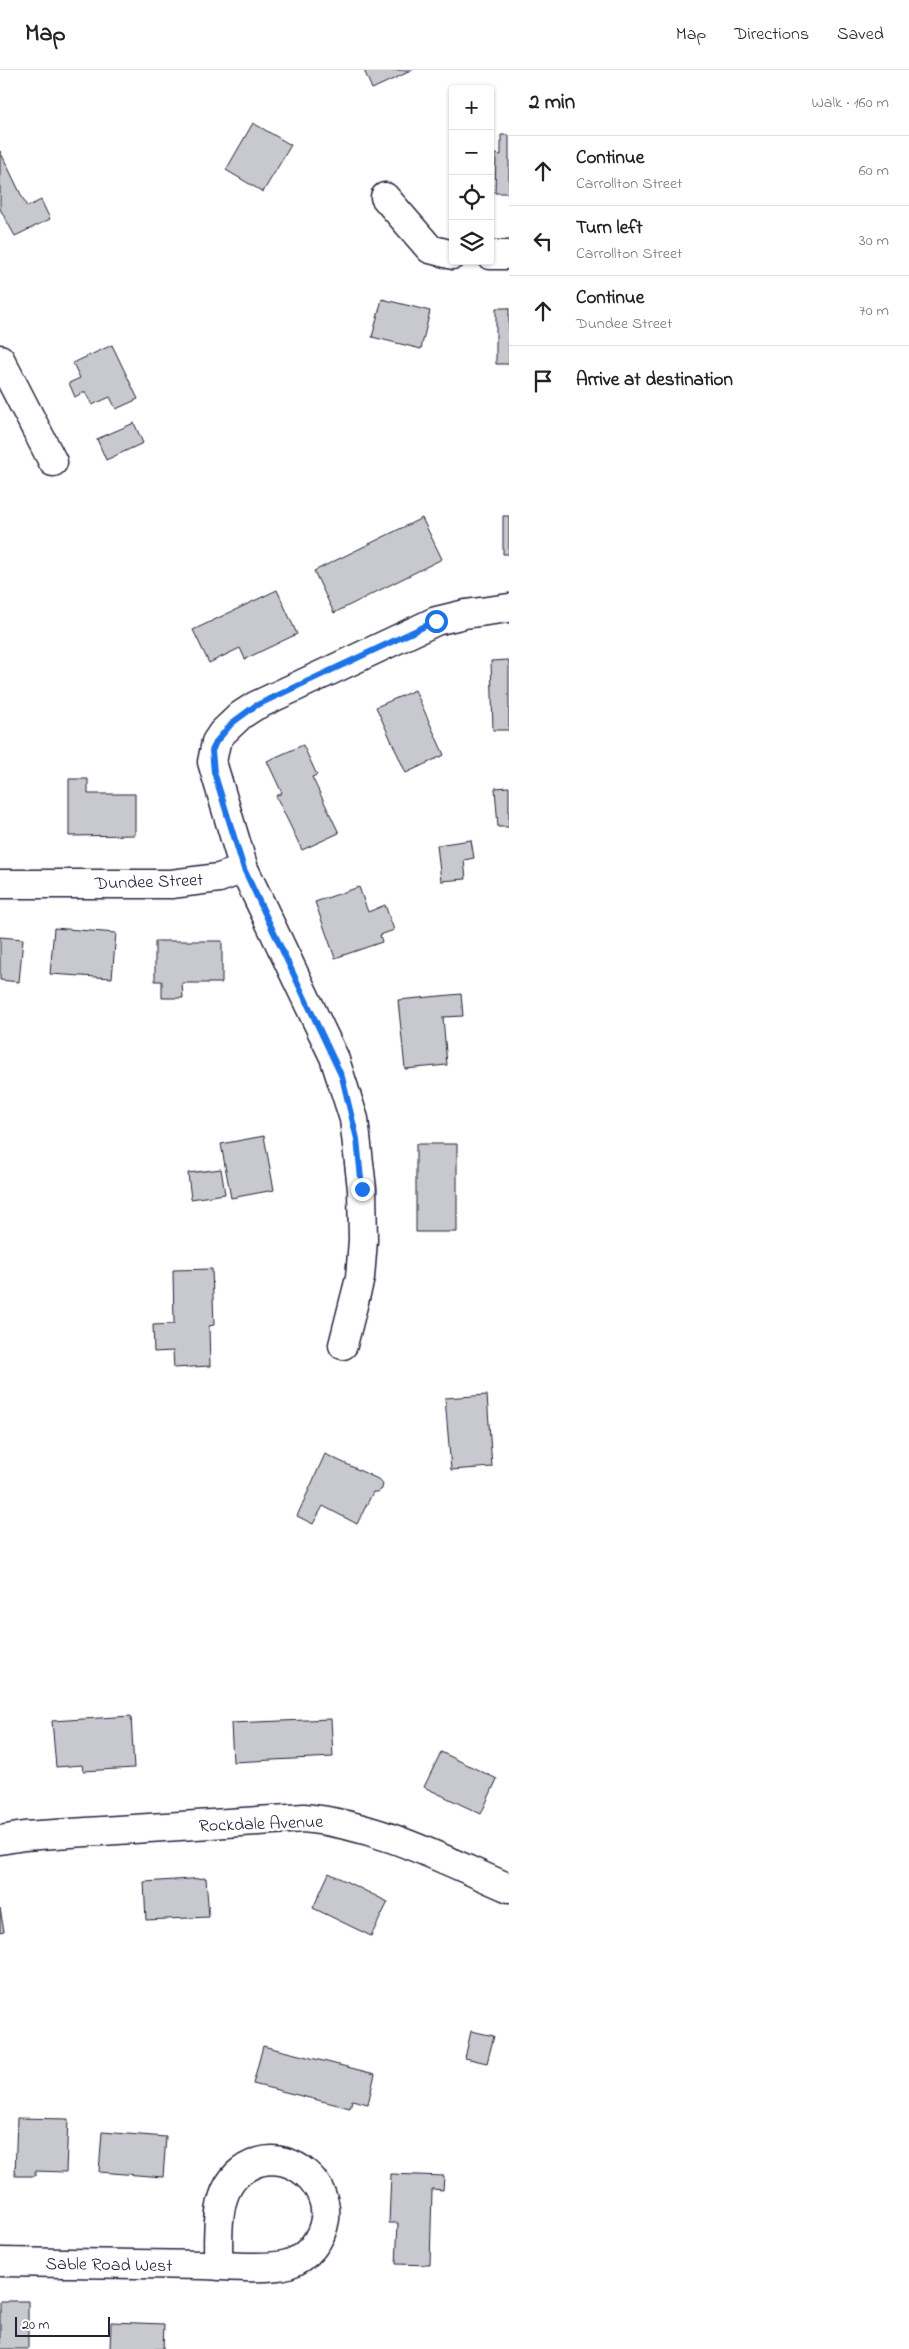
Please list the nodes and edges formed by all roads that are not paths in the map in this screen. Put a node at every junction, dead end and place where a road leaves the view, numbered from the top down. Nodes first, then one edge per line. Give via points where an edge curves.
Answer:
1 (385, 197) dead end
2 (449, 254) edge
3 (494, 255) edge
4 (509, 255) edge
5 (0, 359) edge
6 (53, 462) dead end
7 (509, 608) edge
8 (244, 869) junction
9 (0, 884) edge
10 (343, 1345) dead end
11 (0, 1840) edge
12 (509, 1888) edge
13 (0, 2262) edge
14 (218, 2266) junction

1 - 2 street via 430,249
3 - 4 street
5 - 6 street
7 - 8 street via 436,621 255,706 232,723 216,742 212,762
8 - 9 street, Dundee Street via 219,878 171,884
8 - 10 street via 334,1056 354,1119 362,1189 363,1240 360,1278
11 - 12 street, Rockdale Avenue via 304,1818 337,1821 370,1830
13 - 14 street, Sable Road West
14 - 14 street, Sable Road West via 277,2266 289,2264 310,2251 322,2230 325,2206 322,2194 308,2174 298,2167 275,2160 252,2164 233,2178 219,2209

